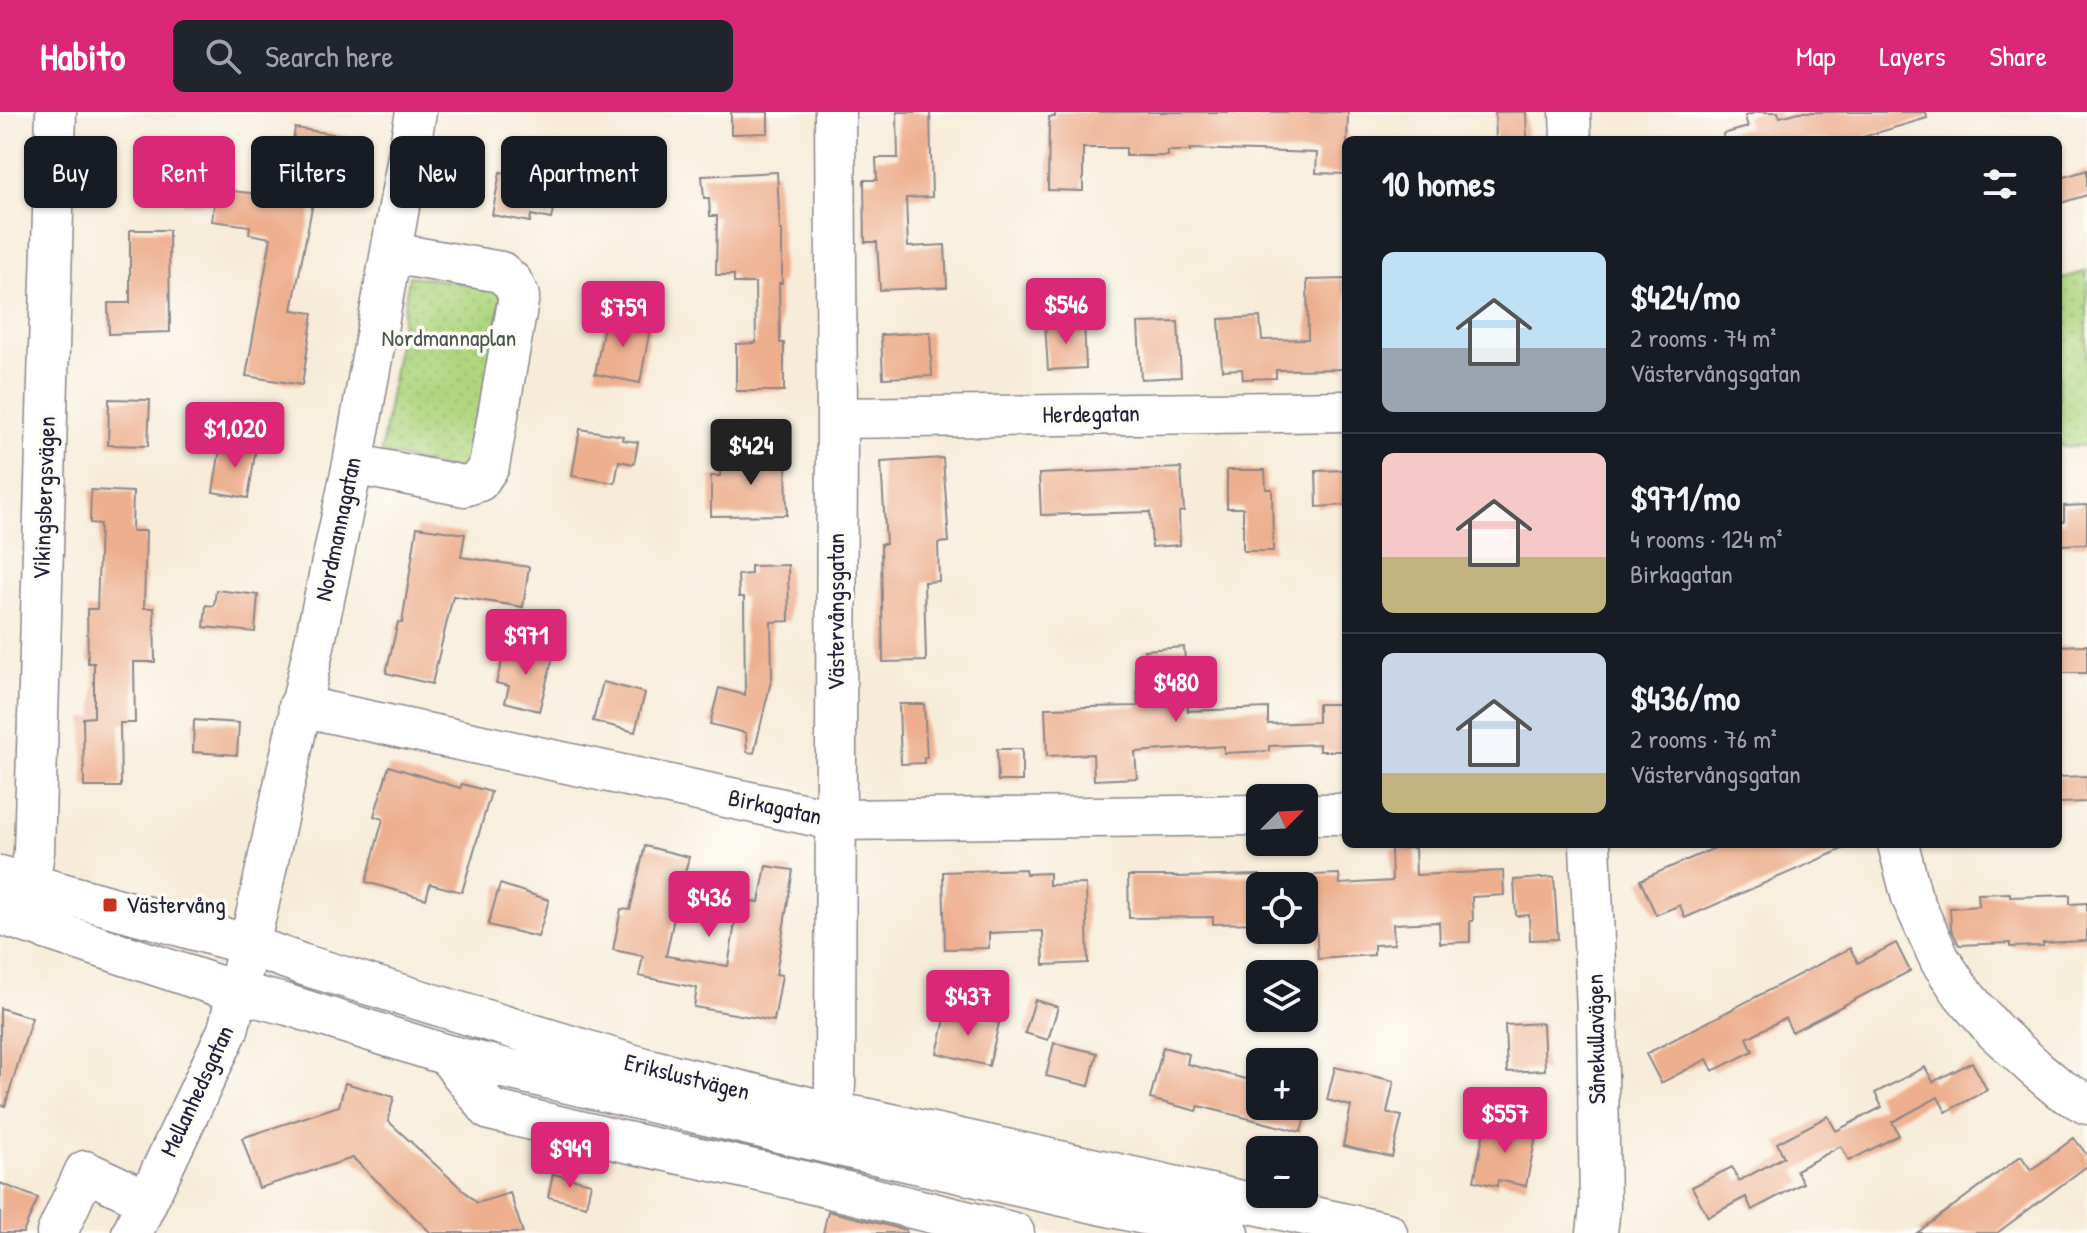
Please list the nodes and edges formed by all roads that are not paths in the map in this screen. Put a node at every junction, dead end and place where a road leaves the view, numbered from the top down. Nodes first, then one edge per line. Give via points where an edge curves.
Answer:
1 (56, 112) edge
2 (416, 112) edge
3 (835, 112) edge
4 (1570, 112) edge
5 (1571, 136) edge
6 (391, 253) junction
7 (1342, 411) edge
8 (837, 418) junction
9 (353, 464) junction
10 (299, 706) junction
11 (1318, 814) edge
12 (1342, 814) edge
13 (1246, 815) edge
14 (834, 820) junction
15 (1590, 848) edge
16 (1899, 848) edge
17 (14, 880) edge
18 (0, 914) edge
19 (249, 945) junction
20 (237, 992) junction
21 (447, 1055) junction
22 (2087, 1104) edge
23 (833, 1113) junction
24 (143, 1222) edge
25 (57, 1233) edge
26 (1014, 1233) edge
27 (1229, 1233) edge
28 (1387, 1233) edge
29 (1597, 1233) edge

1 - 17 street, Vikingsbergsvägen via 34,852
2 - 6 street, Nordmannagatan
3 - 8 street, Västervångsgatan
4 - 5 street
6 - 9 street, Nordmannagatan
6 - 9 street via 501,272 519,296 489,466 479,481 464,486
7 - 8 street, Herdegatan
8 - 14 street, Västervångsgatan
9 - 10 street, Nordmannagatan
10 - 14 street, Birkagatan
10 - 19 street, Nordmannagatan
11 - 12 street
13 - 14 street, Birkagatan
14 - 23 street, Västervångsgatan
15 - 29 street, Sånekullavägen
16 - 22 street via 1912,898 1940,960 1963,994 2035,1068
17 - 19 street, Erikslustvägen
18 - 20 street, Erikslustvägen
19 - 20 street, Mellanhedsgatan
19 - 23 street, Erikslustvägen via 644,1068
20 - 21 street, Erikslustvägen
20 - 24 street, Mellanhedsgatan via 228,1030
21 - 26 street via 490,1110
21 - 27 street, Erikslustvägen
23 - 28 street, Erikslustvägen
24 - 25 street via 85,1171

